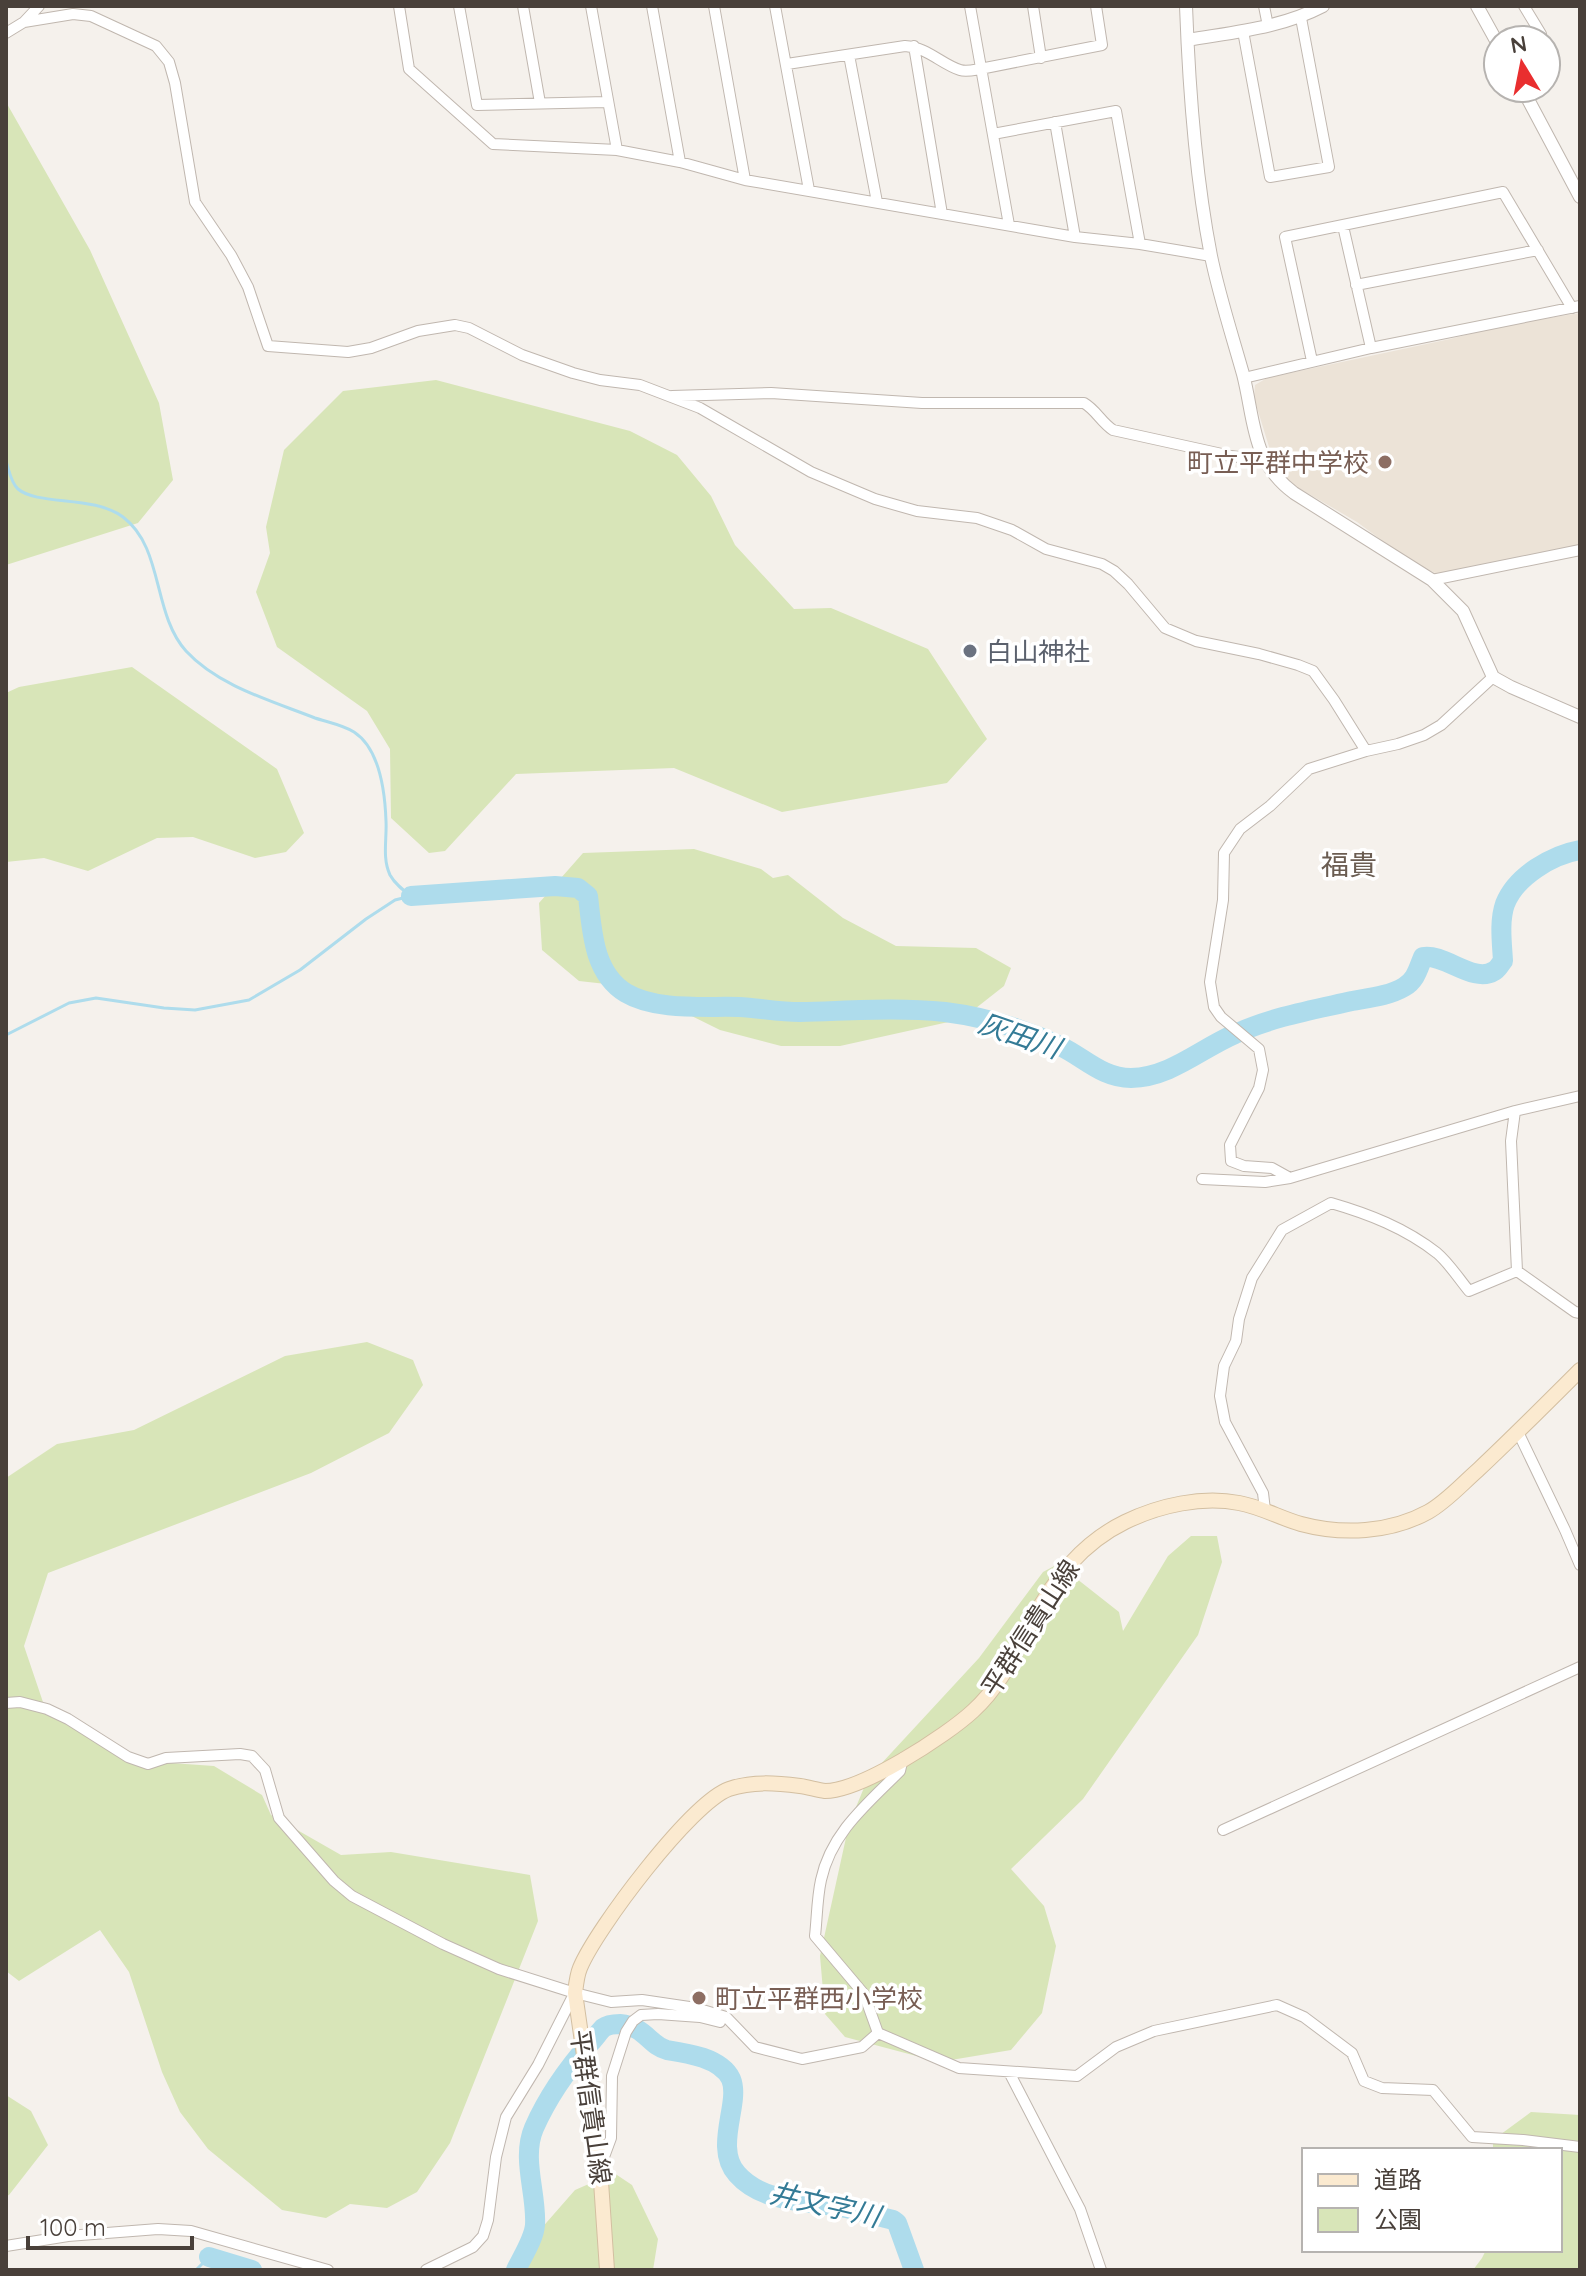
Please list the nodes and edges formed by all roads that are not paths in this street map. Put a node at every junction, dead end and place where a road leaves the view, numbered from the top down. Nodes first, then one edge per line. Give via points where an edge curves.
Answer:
1 (39, 6) edge
2 (399, 6) edge
3 (459, 6) edge
4 (523, 6) edge
5 (591, 6) edge
6 (652, 6) edge
7 (714, 6) edge
8 (775, 6) edge
9 (970, 6) edge
10 (1033, 6) edge
11 (1096, 6) edge
12 (1186, 6) edge
13 (1264, 6) edge
14 (1323, 6) edge
15 (1477, 6) edge
16 (1524, 6) edge
17 (1301, 18) junction
18 (24, 22) junction
19 (1487, 24) edge
20 (1535, 24) edge
21 (1268, 26) junction
22 (1243, 31) junction
23 (6, 33) edge
24 (1188, 40) junction
25 (914, 46) junction
26 (849, 55) junction
27 (1041, 58) junction
28 (787, 64) junction
29 (980, 69) junction
30 (607, 102) junction
31 (540, 103) junction
32 (1531, 104) edge
33 (1055, 122) junction
34 (993, 134) junction
35 (617, 150) junction
36 (680, 162) junction
37 (745, 180) junction
38 (809, 190) junction
39 (1580, 197) edge
40 (877, 202) junction
41 (942, 214) junction
42 (1009, 225) junction
43 (1343, 226) junction
44 (1075, 237) junction
45 (1140, 244) junction
46 (1538, 250) junction
47 (1211, 256) junction
48 (1356, 285) junction
49 (1576, 307) edge
50 (1371, 348) junction
51 (1312, 361) junction
52 (1244, 378) junction
53 (666, 396) junction
54 (1263, 460) junction
55 (1580, 550) edge
56 (1432, 580) junction
57 (1493, 677) junction
58 (1580, 717) edge
59 (1366, 751) junction
60 (1580, 1096) edge
61 (1515, 1111) junction
62 (1290, 1178) junction
63 (1202, 1179) dead end
64 (1517, 1271) junction
65 (1580, 1313) edge
66 (1580, 1370) edge
67 (1518, 1432) junction
68 (1265, 1510) junction
69 (1580, 1565) edge
70 (1580, 1667) edge
71 (6, 1703) edge
72 (903, 1758) junction
73 (1223, 1830) dead end
74 (575, 1993) junction
75 (734, 2025) junction
76 (878, 2033) junction
77 (1009, 2072) junction
78 (1580, 2147) edge
79 (600, 2167) junction
80 (6, 2246) edge
81 (328, 2270) edge
82 (426, 2270) edge
83 (607, 2270) edge
84 (1101, 2270) edge

1 - 18 street
2 - 35 street via 409,69 493,144
3 - 31 street via 477,105
4 - 31 street
5 - 30 street
6 - 36 street
7 - 37 street
8 - 28 street
9 - 29 street
10 - 27 street
11 - 27 street via 1102,45
12 - 24 street
13 - 21 street
14 - 17 street
15 - 19 street
16 - 20 street
17 - 21 street
17 - 22 street via 1329,167 1270,177
18 - 23 street
18 - 53 street via 91,16 156,46 169,62 195,202 248,287 268,346 348,352 455,325 573,373 640,385
21 - 22 street
22 - 24 street
24 - 47 street
25 - 26 street
25 - 29 street via 963,71
25 - 41 street
26 - 28 street
26 - 40 street
27 - 29 street
28 - 38 street
29 - 34 street
30 - 31 street
30 - 35 street
32 - 39 street
33 - 34 street
33 - 44 street
33 - 45 street via 1116,111
34 - 42 street
35 - 36 street
36 - 37 street
37 - 38 street
38 - 40 street
40 - 41 street
41 - 42 street
42 - 44 street
43 - 46 street via 1503,192
43 - 48 street
43 - 51 street via 1285,237
44 - 45 street
45 - 47 street
46 - 48 street
46 - 49 street
47 - 52 street
48 - 50 street
49 - 50 street
50 - 51 street
51 - 52 street
52 - 54 street
53 - 54 street via 771,393 922,403 1084,403 1113,430
53 - 59 street via 700,408 811,472 875,499 917,511 977,518 1046,549 1102,564 1128,584 1165,628 1313,671
54 - 56 street via 1277,481
55 - 56 street
56 - 57 street via 1463,611
57 - 58 street
57 - 59 street via 1424,735
59 - 62 street via 1309,769 1240,829 1224,853 1223,900 1210,982 1214,1007 1259,1049 1263,1070 1230,1145 1231,1161 1272,1168
60 - 61 street
61 - 62 street
61 - 64 street via 1511,1141
62 - 63 street
64 - 65 street
64 - 68 street via 1469,1291 1439,1254 1393,1225 1331,1203 1282,1230 1252,1278 1220,1396 1225,1422 1263,1493
66 - 67 main road, 平群信貴山線
67 - 68 main road, 平群信貴山線 via 1454,1492 1401,1523 1337,1531
67 - 69 street
68 - 72 main road, 平群信貴山線 via 1238,1502 1175,1504 1100,1536 1066,1566 1012,1662 974,1711
70 - 73 street
71 - 74 street via 47,1709 148,1764 166,1758 252,1756 265,1770 279,1818 352,1896 499,1969
72 - 74 main road, 平群信貴山線 via 853,1785 826,1791 760,1783 726,1790 711,1800 636,1881 579,1969
72 - 76 street via 900,1771 834,1843 821,1879 815,1936 864,1994
74 - 75 street via 611,2002 642,2000 696,2008 726,2017
74 - 79 main road, 平群信貴山線
74 - 82 street via 506,2117 483,2236 473,2247
75 - 76 street via 755,2047 802,2059 862,2047
75 - 79 street via 658,2014 633,2021 612,2076 611,2138
76 - 77 street via 959,2068
77 - 78 street via 1077,2076 1116,2047 1154,2031 1277,2005 1304,2017 1352,2053 1364,2081 1382,2088 1433,2090 1472,2137
77 - 84 street via 1080,2209
79 - 83 main road, 平群信貴山線
80 - 81 street via 128,2231 191,2231

